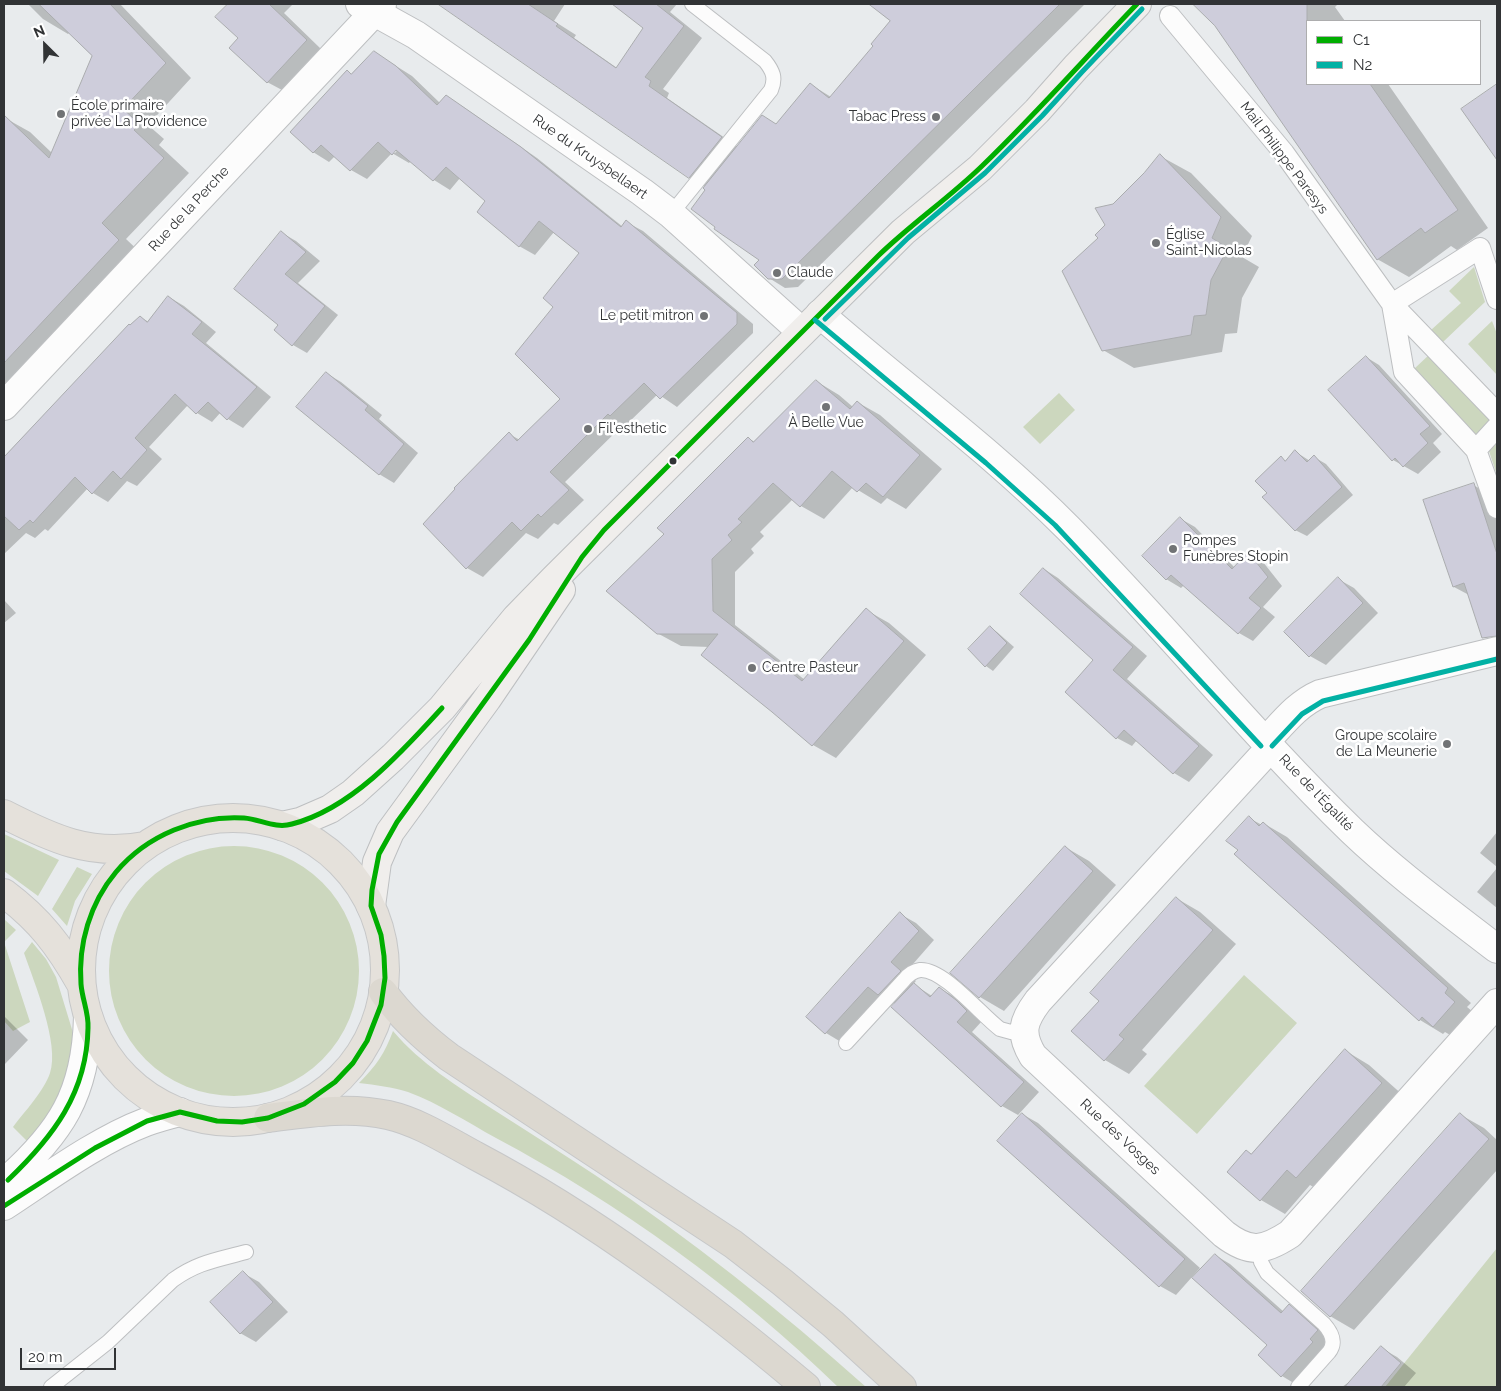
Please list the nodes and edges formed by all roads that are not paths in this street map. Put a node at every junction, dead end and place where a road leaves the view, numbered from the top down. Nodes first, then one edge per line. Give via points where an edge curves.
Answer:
1 (692, 4) edge
2 (1137, 4) edge
3 (372, 6) edge
4 (1170, 16) dead end
5 (671, 214) junction
6 (1497, 299) edge
7 (1392, 304) junction
8 (811, 323) junction
9 (4, 406) edge
10 (1497, 413) edge
11 (1497, 427) edge
12 (1476, 450) junction
13 (1497, 508) edge
14 (604, 530) junction
15 (1497, 651) edge
16 (1268, 744) junction
17 (4, 814) edge
18 (282, 826) junction
19 (145, 846) junction
20 (4, 893) edge
21 (371, 906) junction
22 (1497, 949) edge
23 (81, 984) junction
24 (383, 992) junction
25 (1497, 1004) edge
26 (88, 1017) junction
27 (1024, 1030) junction
28 (846, 1042) dead end
29 (180, 1112) junction
30 (268, 1118) junction
31 (4, 1183) edge
32 (4, 1206) edge
33 (1259, 1249) junction
34 (246, 1252) dead end
35 (51, 1387) edge
36 (806, 1387) edge
37 (902, 1387) edge
38 (1298, 1387) edge

1 - 5 lane via 764,61 774,82 771,90
2 - 8 main road via 980,168 903,232
3 - 5 street, Rue du Kruysbellaert
3 - 9 street, Rue de la Perche
4 - 7 street, Mail Philippe Paresys via 1279,147
5 - 8 street, Rue du Kruysbellaert
6 - 7 street via 1480,248
7 - 10 street, Mail Philippe Paresys
7 - 12 street, Mail Philippe Paresys via 1404,372
8 - 14 main road
8 - 16 street, Rue de l'Égalité via 991,457 1060,520
11 - 12 street
12 - 13 street, Mail Philippe Paresys
14 - 18 main road via 516,618 442,708 393,757 330,809
14 - 21 main road via 390,832 376,862
15 - 16 street via 1320,694 1296,709
16 - 22 street, Rue de l'Égalité via 1354,833
16 - 27 street via 1038,1000 1026,1019
17 - 19 main road via 53,837 88,848 121,850
18 - 19 main road via 244,818 216,819 179,828
18 - 21 main road via 316,842 338,860
19 - 23 main road via 117,871 89,919 82,947
20 - 23 main road via 51,937
21 - 24 main road via 382,942
23 - 26 main road
24 - 30 main road via 373,1030 345,1073 315,1098
24 - 37 highway via 418,1032 450,1057 759,1263
25 - 33 street via 1290,1234
26 - 29 main road via 104,1051 127,1080 157,1102
26 - 31 street via 84,1065 67,1113 43,1145
27 - 28 lane via 1011,1032 1000,1029 945,980 919,970 909,974
27 - 33 street, Rue des Vosges via 1025,1041 1040,1064 1224,1234 1240,1245
29 - 30 main road via 217,1121
29 - 32 street via 147,1121 115,1137
30 - 36 highway via 335,1111 372,1112 421,1127 523,1181 596,1229 722,1318
33 - 38 lane via 1267,1273 1324,1324 1333,1341 1333,1347
34 - 35 lane via 197,1265 184,1272 108,1342

